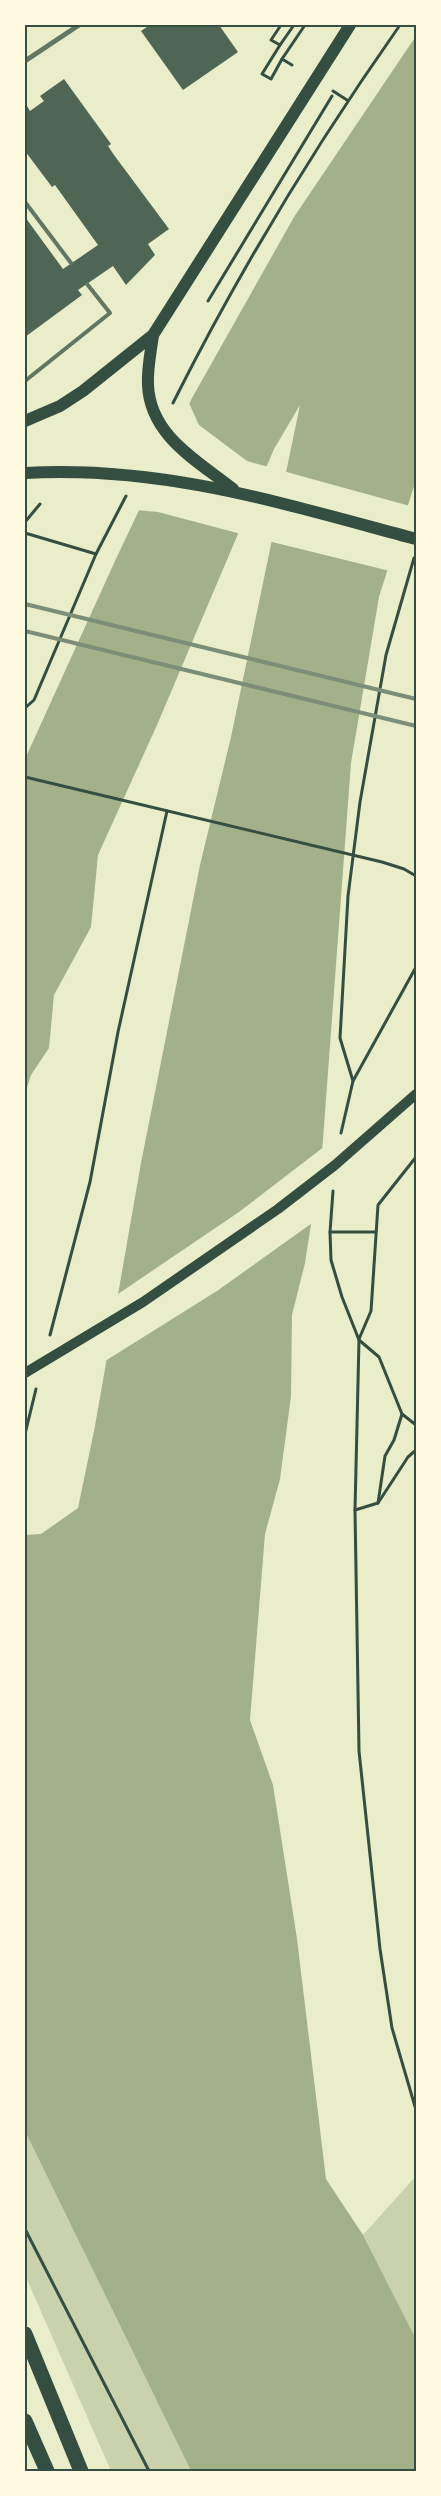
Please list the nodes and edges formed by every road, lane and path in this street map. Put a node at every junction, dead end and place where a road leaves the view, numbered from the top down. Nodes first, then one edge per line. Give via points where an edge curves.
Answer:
1 (80, 25) edge
2 (280, 25) edge
3 (294, 25) edge
4 (305, 25) edge
5 (350, 25) edge
6 (400, 25) edge
7 (280, 45) junction
8 (282, 59) junction
9 (25, 61) edge
10 (292, 65) dead end
11 (329, 89) dead end
12 (334, 92) junction
13 (347, 100) junction
14 (25, 202) edge
15 (71, 263) dead end
16 (87, 284) dead end
17 (208, 302) dead end
18 (153, 335) junction
19 (25, 381) edge
20 (172, 405) dead end
21 (25, 421) edge
22 (25, 473) edge
23 (235, 491) junction
24 (127, 493) dead end
25 (40, 504) dead end
26 (25, 522) edge
27 (25, 533) edge
28 (416, 539) edge
29 (416, 553) edge
30 (96, 554) junction
31 (25, 708) edge
32 (25, 776) edge
33 (167, 811) junction
34 (416, 876) edge
35 (416, 967) edge
36 (353, 1081) junction
37 (416, 1094) edge
38 (341, 1129) dead end
39 (416, 1156) edge
40 (331, 1212) dead end
41 (330, 1232) junction
42 (375, 1232) junction
43 (51, 1333) dead end
44 (359, 1340) junction
45 (25, 1373) edge
46 (32, 1408) dead end
47 (402, 1414) junction
48 (416, 1425) edge
49 (25, 1434) edge
50 (416, 1450) edge
51 (378, 1503) junction
52 (356, 1510) junction
53 (416, 2110) edge
54 (25, 2229) edge
55 (25, 2334) edge
56 (25, 2421) edge
57 (47, 2471) edge
58 (81, 2471) edge
59 (149, 2471) edge

1 - 9 street
2 - 7 path via 271,40
3 - 7 path
4 - 8 path
5 - 18 main road
6 - 13 path
7 - 8 path via 262,74 271,79
8 - 10 path
11 - 12 path
12 - 13 path
12 - 17 path
13 - 20 path via 221,309
14 - 15 lane
16 - 19 lane via 110,313
18 - 21 main road via 83,391 60,406
18 - 23 main road via 148,386 153,413 159,425 172,440
22 - 23 main road via 64,470 130,474
23 - 28 main road
24 - 30 path
25 - 26 path
27 - 30 path
29 - 36 path via 386,655 360,802 348,896 340,1038
30 - 31 path via 34,700
32 - 33 path
33 - 34 path via 382,862
33 - 43 path via 118,1032 90,1182
35 - 36 path
36 - 38 path
37 - 45 main road via 278,1209 182,1276
39 - 42 path via 378,1205
40 - 41 path
41 - 42 path
41 - 44 path via 331,1260
42 - 44 path via 371,1311
44 - 47 path via 379,1357
44 - 52 path
46 - 49 path
47 - 48 path
47 - 51 path via 385,1456
50 - 51 path
51 - 52 path
52 - 53 path via 359,1751 380,1949 392,2028
54 - 59 path
55 - 58 highway
56 - 57 highway

